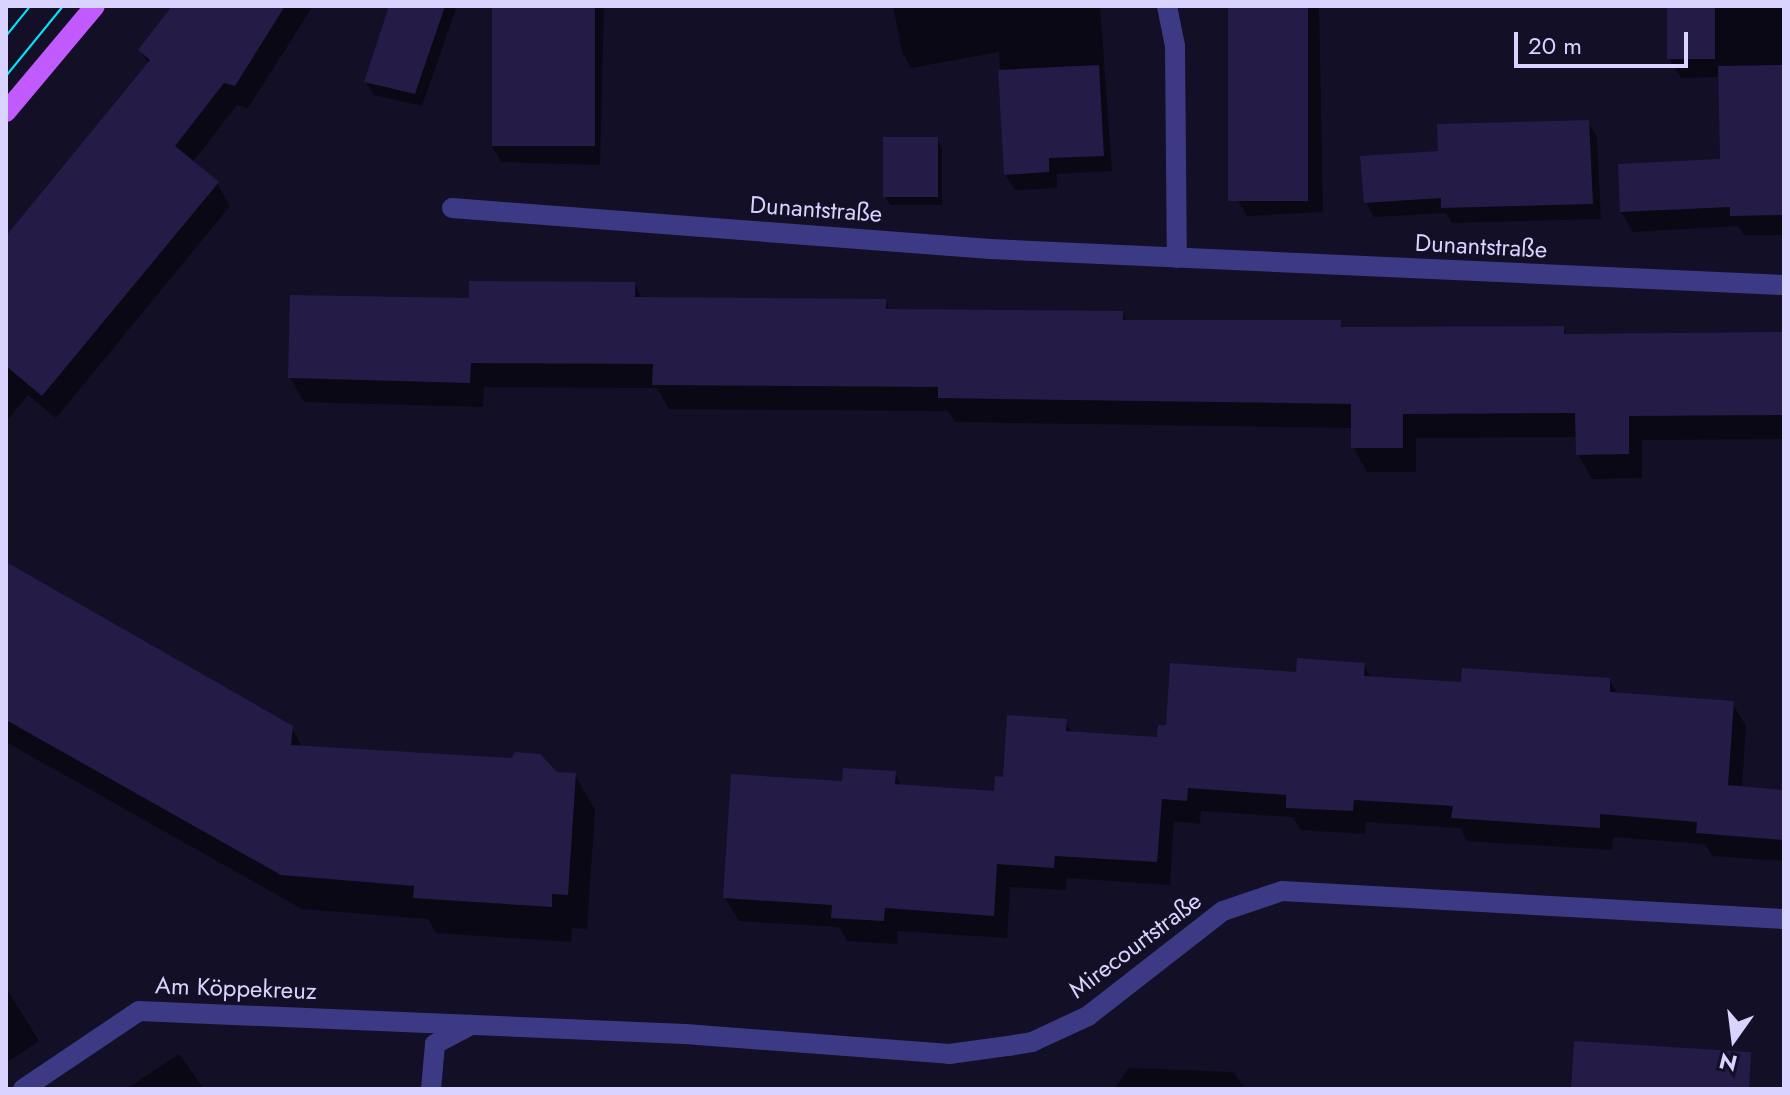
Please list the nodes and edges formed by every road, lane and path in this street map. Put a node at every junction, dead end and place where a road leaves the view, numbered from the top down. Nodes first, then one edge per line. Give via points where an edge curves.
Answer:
1 (95, 6) edge
2 (1167, 6) edge
3 (6, 112) edge
4 (452, 208) dead end
5 (1177, 258) junction
6 (1784, 285) edge
7 (1784, 919) edge
8 (471, 1025) junction
9 (23, 1089) edge
10 (431, 1089) edge

1 - 3 main road
2 - 5 street via 1175,46
4 - 5 street, Dunantstraße
5 - 6 street, Dunantstraße
7 - 8 street, Mirecourtstraße via 1282,891 1223,911 1088,1016 1032,1042 949,1054
8 - 9 street, Am Köppekreuz via 139,1011
8 - 10 street via 435,1044

